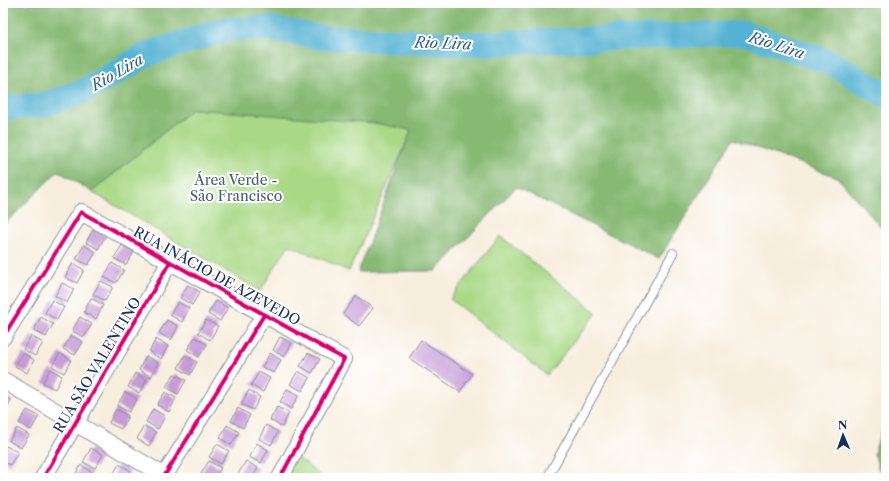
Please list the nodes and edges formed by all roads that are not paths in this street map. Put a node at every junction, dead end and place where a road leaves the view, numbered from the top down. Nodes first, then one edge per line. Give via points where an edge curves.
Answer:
1 (673, 253) dead end
2 (170, 262) junction
3 (264, 315) junction
4 (3, 337) edge
5 (3, 380) edge
6 (76, 423) junction
7 (165, 477) edge
8 (43, 478) edge
9 (280, 478) edge
10 (547, 478) edge

1 - 10 lane
2 - 3 street, RUA INÁCIO DE AZEVEDO
2 - 4 street, RUA INÁCIO DE AZEVEDO via 81,212
2 - 6 street, RUA SÃO VALENTINO
3 - 7 street
3 - 9 street, RUA INÁCIO DE AZEVEDO via 344,359
5 - 6 street
6 - 7 street
6 - 8 street, RUA SÃO VALENTINO

